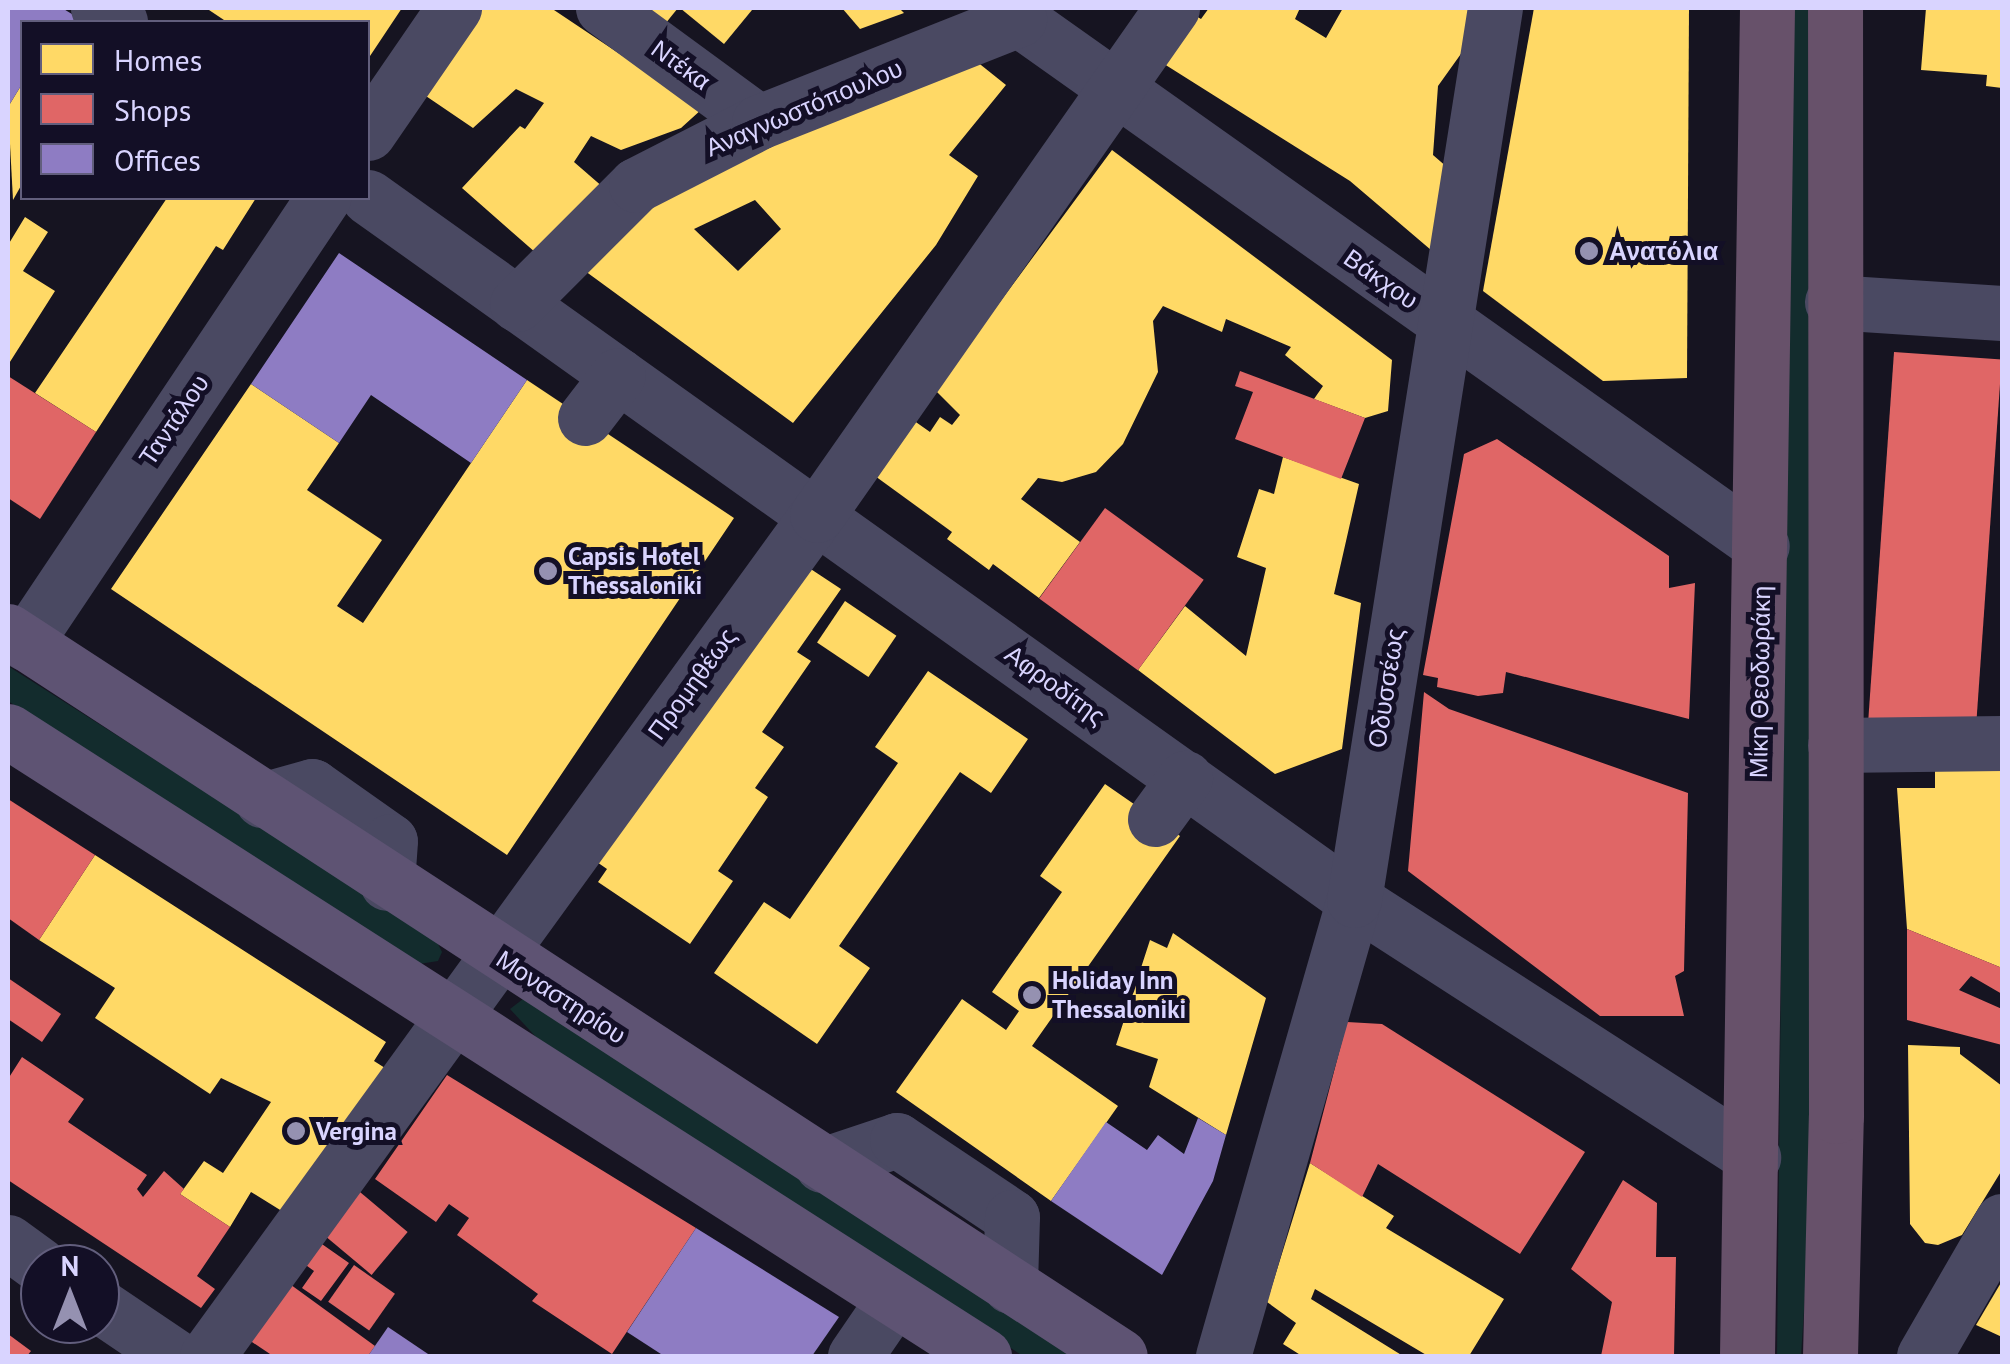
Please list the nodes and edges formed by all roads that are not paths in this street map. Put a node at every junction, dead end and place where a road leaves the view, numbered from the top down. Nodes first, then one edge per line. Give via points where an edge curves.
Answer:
1 (454, 8) edge
2 (603, 8) edge
3 (1172, 8) edge
4 (1496, 8) edge
5 (1767, 8) edge
6 (1835, 8) edge
7 (1010, 14) edge
8 (1118, 92) junction
9 (758, 122) junction
10 (370, 130) edge
11 (370, 198) edge
12 (322, 200) edge
13 (1832, 302) junction
14 (518, 304) junction
15 (2002, 313) edge
16 (1442, 321) junction
17 (618, 375) junction
18 (585, 418) dead end
19 (817, 515) junction
20 (1762, 546) junction
21 (16, 637) edge
22 (8, 731) edge
23 (2002, 744) edge
24 (1835, 745) junction
25 (1354, 900) junction
26 (494, 954) junction
27 (450, 1014) junction
28 (1753, 1157) junction
29 (2002, 1221) edge
30 (894, 1299) junction
31 (120, 1320) edge
32 (174, 1356) edge
33 (207, 1356) edge
34 (854, 1356) edge
35 (984, 1356) edge
36 (1120, 1356) edge
37 (1223, 1356) edge
38 (1747, 1356) edge
39 (1830, 1356) edge
40 (1924, 1356) edge

1 - 10 street
2 - 9 street, Ντέκα
3 - 8 street, Προμηθέως
4 - 16 street, Οδυσσέως
5 - 20 highway, Μίκη Θεοδωράκη
6 - 13 highway
7 - 8 street, Βάκχου
7 - 9 street, Αναγνωστόπουλου
8 - 16 street, Βάκχου
8 - 19 street, Προμηθέως
9 - 14 street, Αναγνωστόπουλου via 636,186
11 - 14 street, Αφροδίτης
12 - 21 street, Ταντάλου
13 - 15 street
13 - 24 highway
14 - 17 street, Αφροδίτης
16 - 20 street, Βάκχου
16 - 25 street, Οδυσσέως
17 - 18 street
17 - 19 street, Αφροδίτης
19 - 25 street, Αφροδίτης via 1170,799
19 - 26 street, Προμηθέως
20 - 28 highway, Μίκη Θεοδωράκη
21 - 26 main road, Μοναστηρίου
22 - 27 main road
23 - 24 street
24 - 39 highway
25 - 28 street, Αφροδίτης
25 - 37 street, Οδυσσέως
26 - 27 street, Προμηθέως
26 - 36 main road, Μοναστηρίου
27 - 30 main road
27 - 33 street, Προμηθέως via 314,1189
28 - 38 highway, Μίκη Θεοδωράκη
29 - 40 street
30 - 34 street
30 - 35 main road
31 - 32 street

